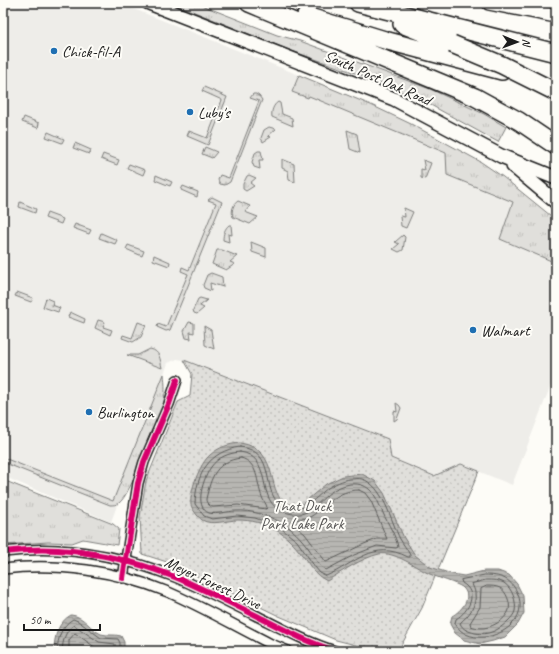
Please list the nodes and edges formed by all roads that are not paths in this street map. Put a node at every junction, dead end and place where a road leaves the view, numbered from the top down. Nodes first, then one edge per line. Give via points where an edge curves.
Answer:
1 (149, 3) edge
2 (249, 3) edge
3 (264, 3) edge
4 (351, 3) edge
5 (358, 3) edge
6 (489, 3) edge
7 (556, 16) edge
8 (556, 53) edge
9 (556, 84) edge
10 (556, 92) edge
11 (556, 146) edge
12 (501, 156) junction
13 (556, 178) edge
14 (556, 202) edge
15 (177, 380) dead end
16 (3, 552) edge
17 (127, 560) junction
18 (3, 569) edge
19 (123, 578) junction
20 (218, 597) junction
21 (210, 613) junction
22 (288, 651) edge
23 (335, 651) edge

1 - 12 main road, South Post Oak Road via 394,99
2 - 11 highway via 475,97 519,121
3 - 9 highway via 388,41
4 - 10 highway, bridge via 502,65
5 - 8 highway
6 - 7 main road
12 - 13 main road, South Post Oak Road
12 - 14 main road
15 - 17 street via 138,483
16 - 17 street, Meyer Forest Drive via 58,550
17 - 19 street
17 - 20 street, Meyer Forest Drive via 176,577
18 - 19 street, Meyer Forest Drive via 24,566 51,567 105,573
19 - 21 street, Meyer Forest Drive via 168,592
20 - 21 street
20 - 23 street, Meyer Forest Drive via 303,640
21 - 22 street, Meyer Forest Drive

